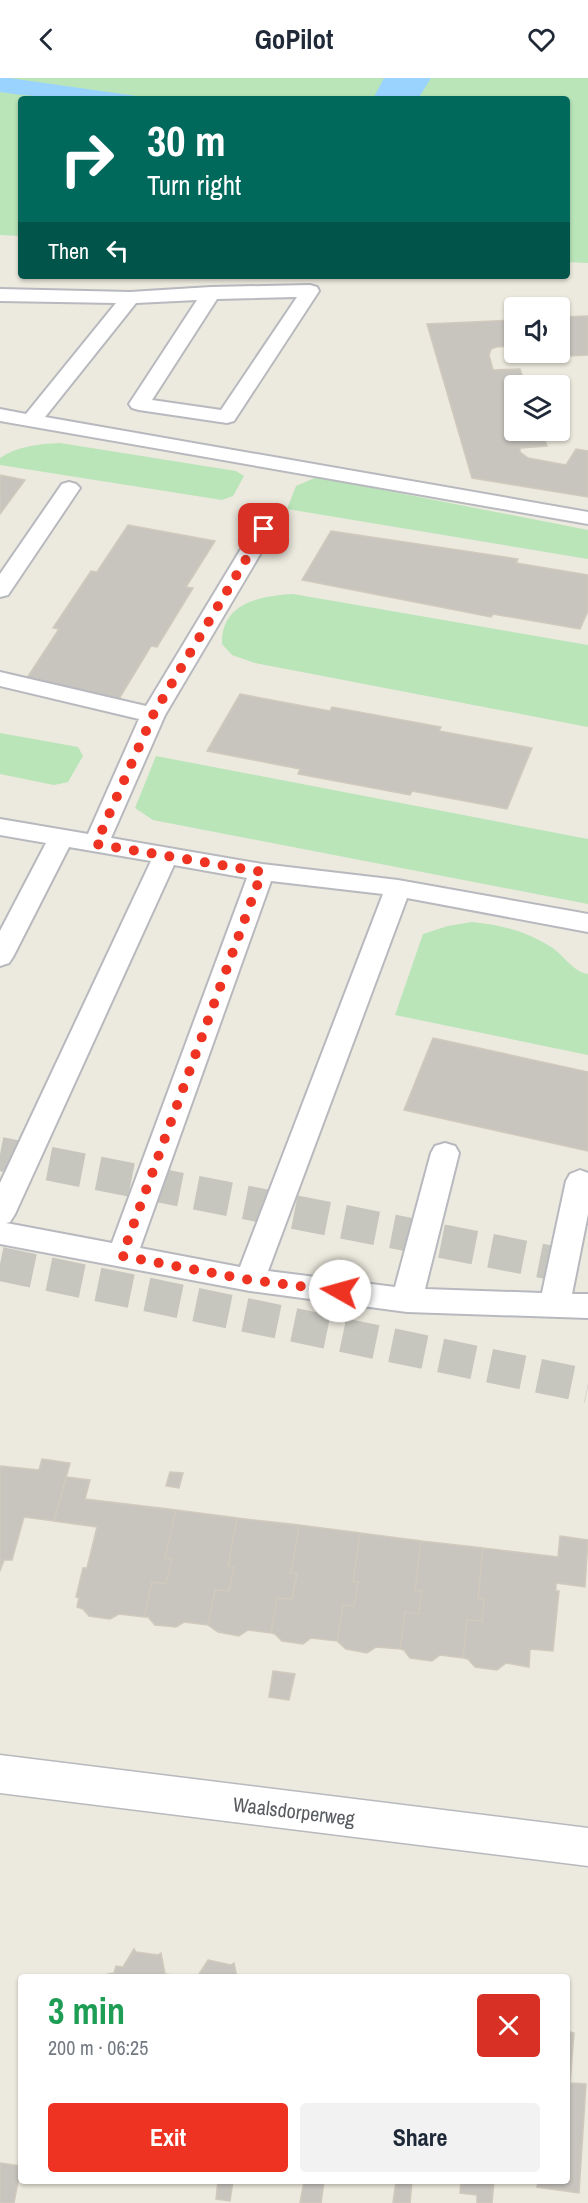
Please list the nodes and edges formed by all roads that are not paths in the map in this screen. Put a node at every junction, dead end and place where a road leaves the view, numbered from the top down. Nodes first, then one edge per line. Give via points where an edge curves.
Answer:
1 (211, 293) junction
2 (0, 295) edge
3 (130, 298) junction
4 (0, 415) edge
5 (32, 421) junction
6 (69, 488) dead end
7 (588, 518) edge
8 (264, 529) dead end
9 (0, 590) edge
10 (0, 679) edge
11 (153, 715) junction
12 (0, 827) edge
13 (61, 838) junction
14 (96, 844) junction
15 (165, 857) junction
16 (262, 872) junction
17 (398, 888) junction
18 (588, 923) edge
19 (0, 957) edge
20 (445, 1154) dead end
21 (580, 1180) dead end
22 (0, 1214) edge
23 (0, 1233) edge
24 (122, 1256) junction
25 (250, 1280) junction
26 (407, 1299) junction
27 (555, 1305) junction
28 (588, 1306) edge
29 (0, 1774) edge
30 (588, 1847) edge

1 - 1 lane via 310,291 227,417 139,405
1 - 3 lane
2 - 3 lane
3 - 5 lane
4 - 5 lane
5 - 7 lane
6 - 9 lane
8 - 11 lane
10 - 11 lane
11 - 14 lane
12 - 13 lane
13 - 14 lane
13 - 19 lane
14 - 15 lane
15 - 16 lane
15 - 22 lane
16 - 17 lane
16 - 24 lane
17 - 18 lane
17 - 25 lane
20 - 26 lane
21 - 27 lane
23 - 24 lane
24 - 25 lane
25 - 26 lane
26 - 27 lane
27 - 28 lane
29 - 30 street, Waalsdorperweg

